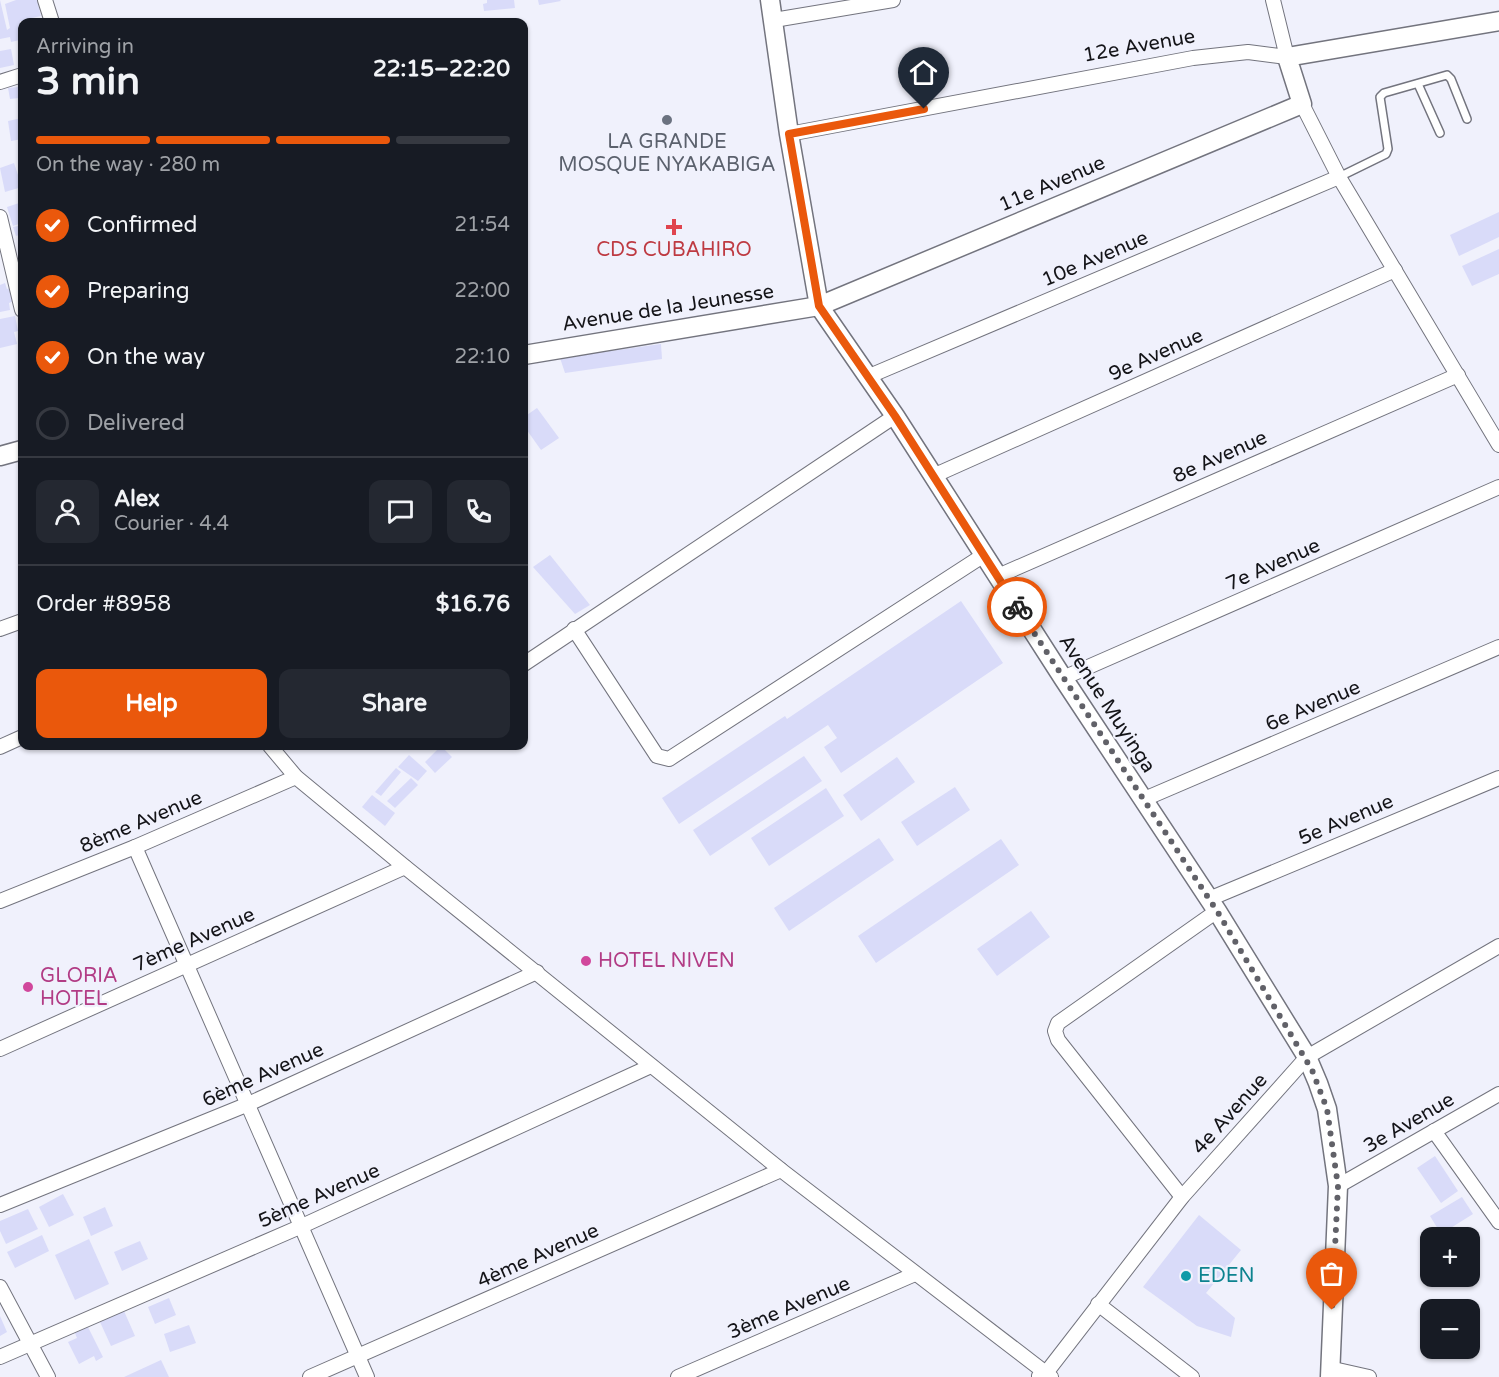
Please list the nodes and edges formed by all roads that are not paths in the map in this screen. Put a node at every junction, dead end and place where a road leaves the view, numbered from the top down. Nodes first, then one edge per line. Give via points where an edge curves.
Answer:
1 (45, 0) edge
2 (770, 0) edge
3 (893, 0) edge
4 (1273, 0) edge
5 (51, 18) edge
6 (774, 20) junction
7 (1499, 21) edge
8 (1287, 57) junction
9 (18, 76) edge
10 (0, 82) edge
11 (1418, 84) junction
12 (1302, 104) junction
13 (1467, 119) dead end
14 (1440, 133) dead end
15 (789, 134) junction
16 (1339, 177) junction
17 (0, 218) edge
18 (1395, 270) junction
19 (18, 293) edge
20 (819, 306) junction
21 (528, 354) edge
22 (1458, 375) junction
23 (867, 377) junction
24 (895, 416) junction
25 (1499, 445) edge
26 (18, 451) edge
27 (0, 456) edge
28 (933, 476) junction
29 (1499, 487) edge
30 (984, 555) junction
31 (998, 576) junction
32 (18, 622) edge
33 (0, 629) edge
34 (574, 629) junction
35 (1499, 647) edge
36 (528, 660) edge
37 (1063, 678) junction
38 (18, 739) edge
39 (0, 747) edge
40 (273, 750) edge
41 (296, 777) junction
42 (1499, 778) edge
43 (1142, 800) junction
44 (135, 847) junction
45 (405, 867) junction
46 (0, 901) edge
47 (1213, 905) junction
48 (1499, 946) edge
49 (186, 965) junction
50 (537, 972) junction
51 (0, 1049) edge
52 (1306, 1057) junction
53 (651, 1066) junction
54 (1499, 1094) edge
55 (246, 1105) junction
56 (1434, 1131) junction
57 (781, 1170) junction
58 (1338, 1186) junction
59 (1182, 1197) junction
60 (0, 1204) edge
61 (1499, 1222) edge
62 (302, 1226) junction
63 (915, 1274) junction
64 (0, 1287) edge
65 (1098, 1304) junction
66 (30, 1344) junction
67 (358, 1356) junction
68 (0, 1357) edge
69 (1329, 1373) edge
70 (1045, 1376) edge
71 (48, 1377) edge
72 (310, 1377) edge
73 (367, 1377) edge
74 (678, 1377) edge
75 (1192, 1377) edge
76 (1369, 1377) edge

1 - 5 street
2 - 6 street, Avenue Muyinga
3 - 6 street
4 - 8 street
6 - 15 street, Avenue Muyinga
7 - 8 street, 12e Avenue
8 - 12 street
8 - 15 street, 12e Avenue via 1248,52 1193,58
9 - 10 street
11 - 13 lane via 1447,75
11 - 14 lane
11 - 16 lane via 1380,97 1386,154
12 - 16 street
12 - 20 street, 11e Avenue
15 - 20 street, Avenue Muyinga
16 - 18 street
16 - 23 street, 10e Avenue
17 - 19 street
18 - 22 street
18 - 28 street, 9e Avenue
20 - 21 street, Avenue de la Jeunesse
20 - 23 street, Avenue Muyinga
22 - 25 street
22 - 31 street, 8e Avenue
23 - 24 street, Avenue Muyinga
24 - 28 street, Avenue Muyinga
24 - 34 street
26 - 27 street
28 - 30 street, Avenue Muyinga
29 - 37 street, 7e Avenue
30 - 31 street, Avenue Muyinga
30 - 34 street via 669,759 657,756
31 - 37 street, Avenue Muyinga
32 - 33 street
34 - 36 street
35 - 43 street, 6e Avenue
37 - 43 street, Avenue Muyinga
38 - 39 street
40 - 41 street
41 - 44 street, 8ème Avenue
41 - 45 street
42 - 47 street, 5e Avenue
43 - 47 street, Avenue Muyinga
44 - 46 street, 8ème Avenue
44 - 49 street
45 - 49 street, 7ème Avenue
45 - 50 street
47 - 52 street, Avenue Muyinga
47 - 59 street, 5e Avenue via 1058,1023 1055,1031 1058,1040
48 - 52 street, 4e Avenue
49 - 51 street, 7ème Avenue
49 - 55 street
50 - 53 street
50 - 55 street, 6ème Avenue
52 - 58 street, Avenue Muyinga via 1327,1109
52 - 59 street, 4e Avenue
53 - 57 street
53 - 62 street, 5ème Avenue
54 - 56 street, 3e Avenue
55 - 60 street, 6ème Avenue
55 - 62 street
56 - 58 street, 3e Avenue
56 - 61 street
57 - 63 street
57 - 67 street, 4ème Avenue
58 - 69 street, Avenue Muyinga
59 - 65 street, 4e Avenue
62 - 66 street, 5ème Avenue
62 - 67 street
63 - 70 street
63 - 74 street, 3ème Avenue
64 - 66 street
65 - 70 street, 4e Avenue
65 - 75 street
66 - 68 street, 5ème Avenue
66 - 71 street
67 - 72 street, 4ème Avenue
67 - 73 street
69 - 76 street

